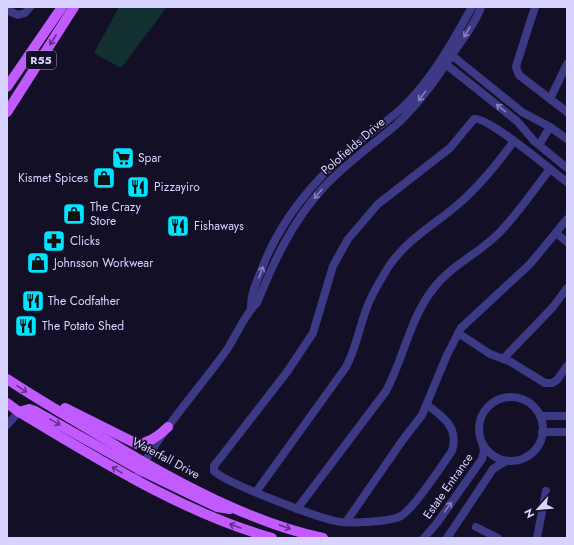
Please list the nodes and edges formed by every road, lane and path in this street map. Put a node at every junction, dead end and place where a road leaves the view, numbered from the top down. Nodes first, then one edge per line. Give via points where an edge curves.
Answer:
1 (30, 7) edge
2 (62, 7) edge
3 (74, 7) edge
4 (472, 7) edge
5 (481, 7) edge
6 (535, 7) edge
7 (7, 10) edge
8 (449, 54) junction
9 (443, 63) junction
10 (567, 64) edge
11 (7, 87) edge
12 (550, 99) junction
13 (7, 112) edge
14 (522, 112) junction
15 (567, 112) edge
16 (517, 121) junction
17 (550, 127) junction
18 (567, 139) edge
19 (514, 141) junction
20 (539, 146) junction
21 (567, 168) edge
22 (550, 169) junction
23 (567, 182) edge
24 (567, 219) edge
25 (556, 233) junction
26 (567, 242) edge
27 (567, 288) edge
28 (458, 333) junction
29 (503, 359) junction
30 (567, 366) edge
31 (7, 379) edge
32 (37, 398) junction
33 (7, 403) edge
34 (427, 405) junction
35 (19, 412) junction
36 (540, 416) junction
37 (567, 416) edge
38 (7, 425) edge
39 (168, 427) junction
40 (542, 432) junction
41 (567, 432) edge
42 (483, 445) junction
43 (506, 460) junction
44 (141, 467) junction
45 (135, 480) junction
46 (546, 491) dead end
47 (256, 492) junction
48 (297, 509) junction
49 (346, 522) junction
50 (476, 527) dead end
51 (272, 538) edge
52 (323, 538) edge
53 (424, 538) edge
54 (447, 538) edge
55 (498, 538) edge
56 (537, 538) edge

1 - 7 street via 25,13 18,15
2 - 11 main road, R55
3 -> 13 main road, R55
4 - 8 street, Polofields Drive
5 -> 8 street, Polofields Drive via 467,34
6 - 12 street via 516,68 519,75
8 - 9 street, Polofields Drive
8 - 14 street
16 -> 9 street
9 - 39 street, Polofields Drive via 418,101 397,124 350,161 302,212 283,243 257,303
10 - 12 street
12 - 15 street
14 - 16 street
14 - 17 street
16 - 20 street
17 - 18 street
17 - 20 street
19 - 22 street
19 - 47 street via 472,192 401,250 370,298 356,346 346,367
19 - 47 street via 481,120 474,120 450,148 378,204 348,239 333,266 313,332 287,372 214,466 216,473
20 - 21 street
22 - 23 street
22 - 48 street via 499,234 448,271 432,290 411,326 386,391
24 - 25 street
25 - 26 street
25 - 28 street via 530,264 466,322
27 - 29 street via 553,307
28 - 29 street via 490,354
28 - 34 street
29 - 30 street via 549,383 557,380
31 -> 32 main road, Waterfall Drive
32 - 39 main road via 49,400 136,444 156,438
32 - 44 main road, Waterfall Drive
33 - 35 main road
34 - 49 street
34 - 49 street via 443,417 453,430 452,451 404,514 386,520
35 - 38 street
35 -> 44 main road via 29,409 35,411
45 -> 35 main road
36 - 37 street
36 - 40 street
36 - 42 street via 528,402 520,398 511,397 494,402 484,412 479,424
39 - 44 street, Polofields Drive
40 - 41 street
40 - 43 street via 533,452 521,459
42 - 43 street via 492,455
53 -> 42 street, Estate Entrance via 482,459
43 - 54 street via 493,469
44 - 45 street, Polofields Drive
44 -> 52 main road, Waterfall Drive via 236,509 304,534
51 -> 45 main road via 226,523
46 - 56 street
47 - 48 street
48 - 49 street
50 - 55 street

